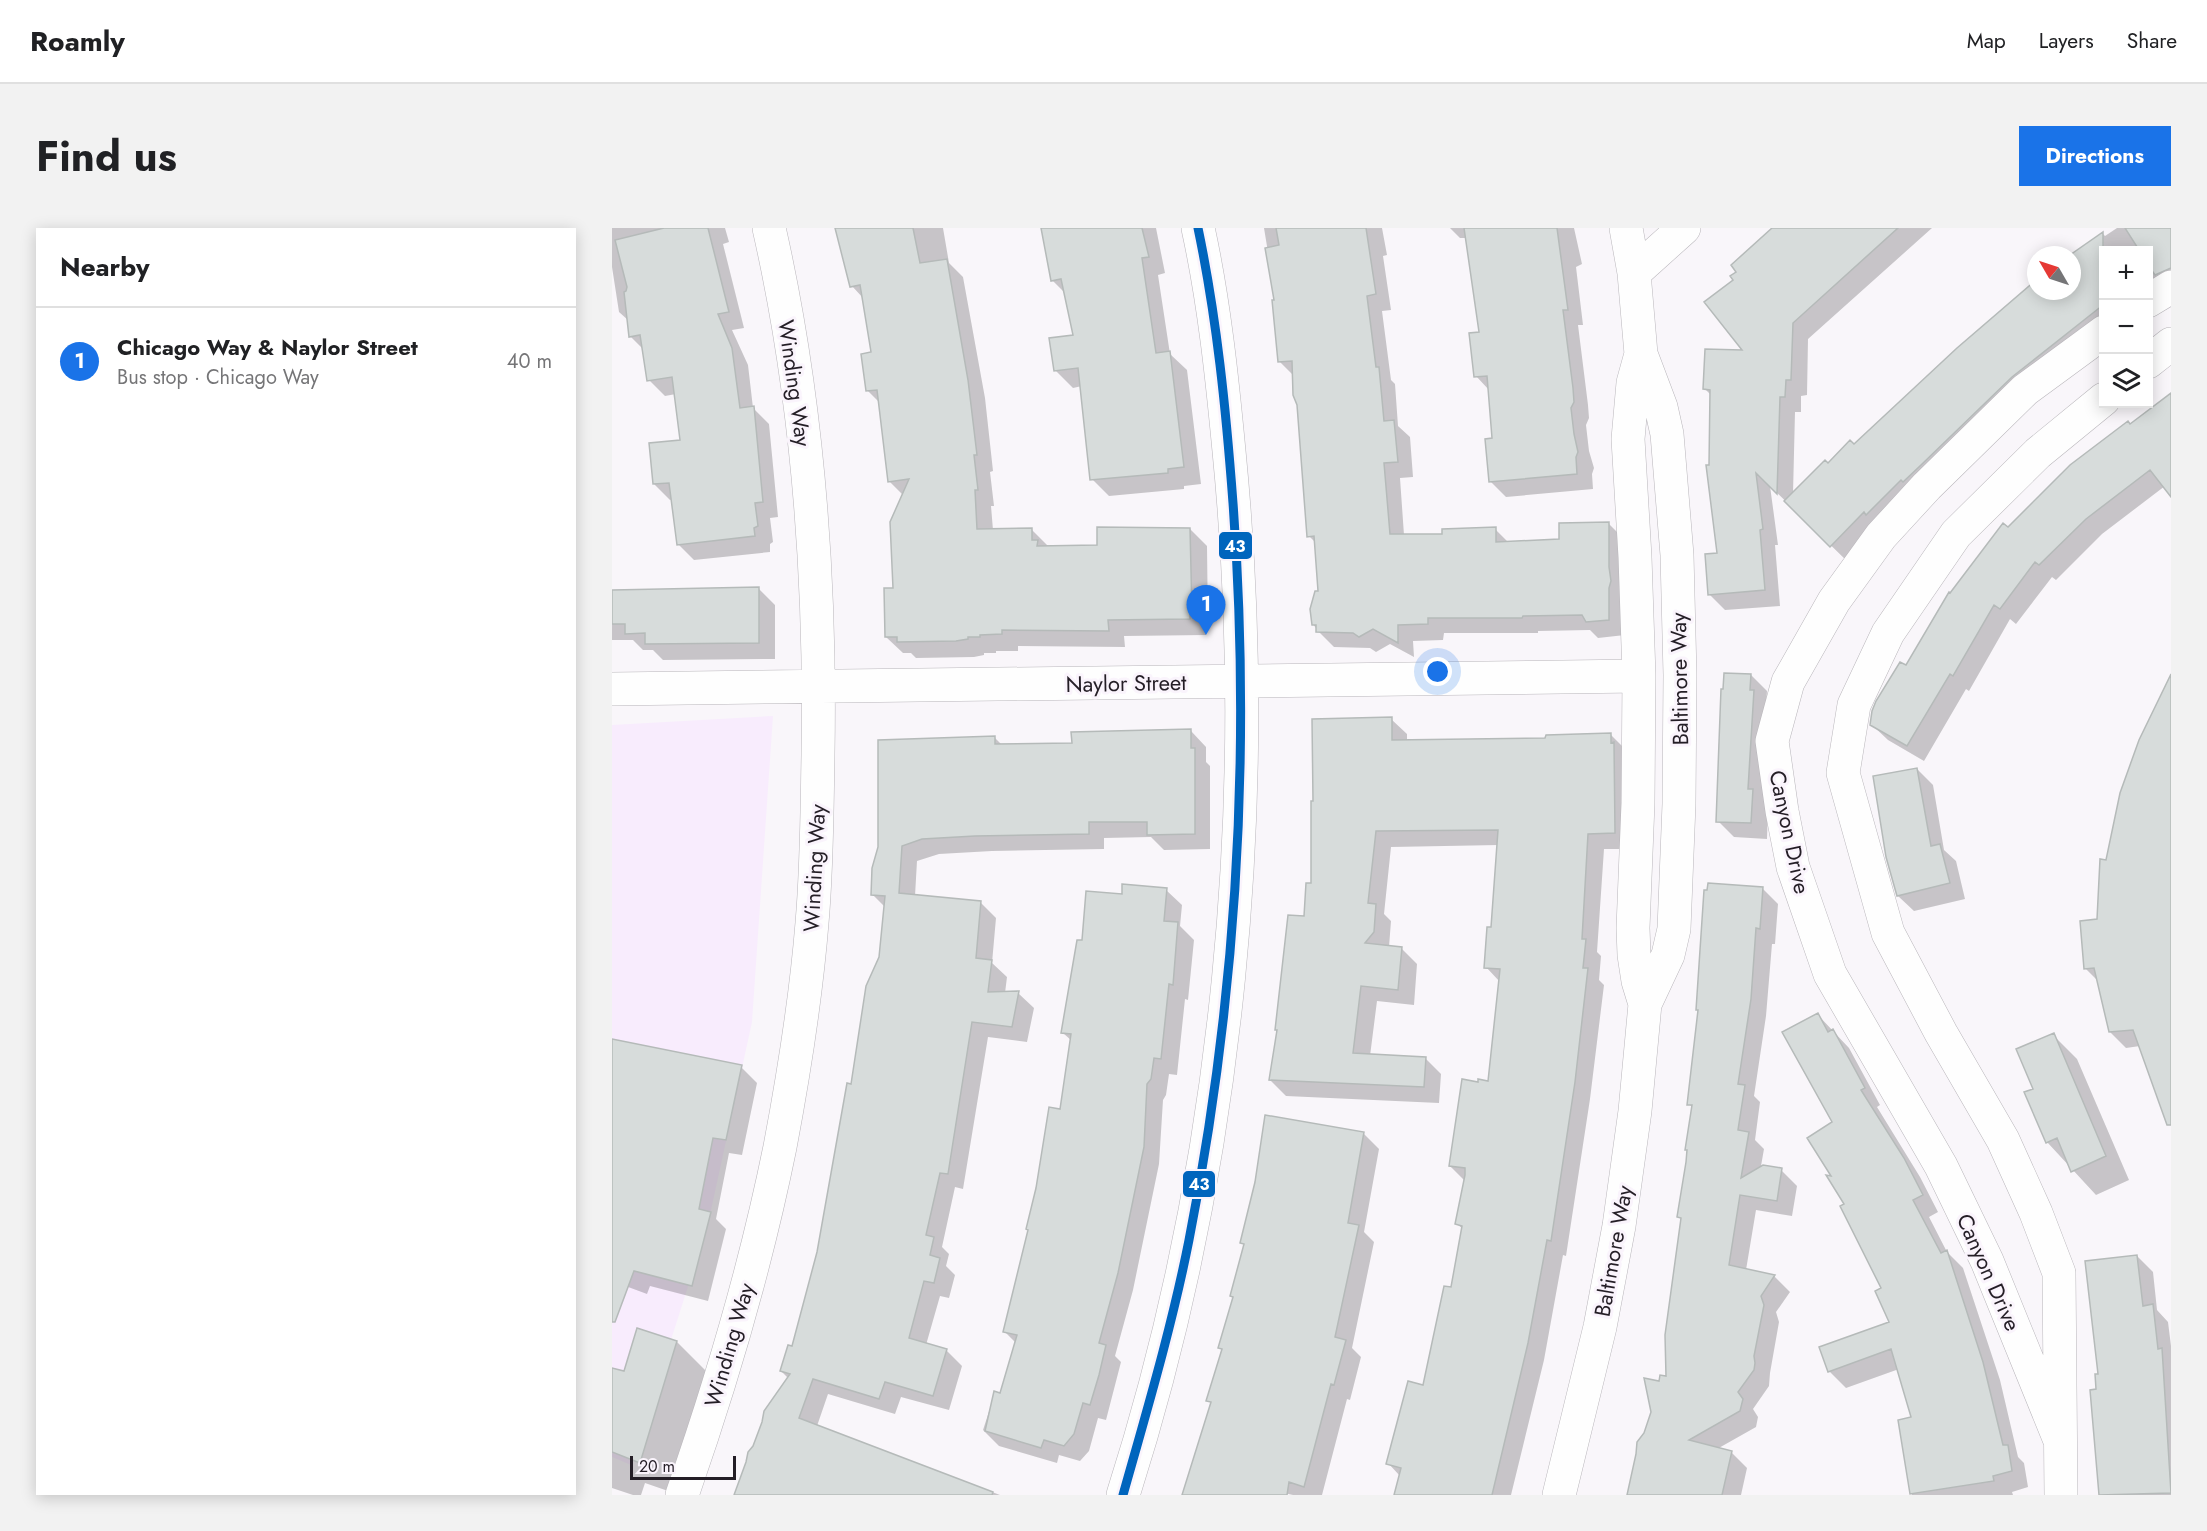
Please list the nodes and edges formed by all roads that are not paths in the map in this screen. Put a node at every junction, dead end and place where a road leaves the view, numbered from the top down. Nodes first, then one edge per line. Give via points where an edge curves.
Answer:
1 (769, 228) edge
2 (1198, 228) edge
3 (1626, 228) edge
4 (1684, 228) edge
5 (1634, 273) junction
6 (2171, 287) edge
7 (2150, 300) edge
8 (2099, 335) edge
9 (2171, 344) edge
10 (1641, 354) junction
11 (2153, 358) edge
12 (2099, 402) edge
13 (1640, 676) junction
14 (1242, 681) junction
15 (819, 687) junction
16 (612, 689) edge
17 (1645, 1004) junction
18 (2059, 1438) junction
19 (682, 1495) edge
20 (1123, 1495) edge
21 (1559, 1495) edge
22 (2061, 1495) edge

1 - 15 street, Winding Way via 793,358 807,466
2 - 14 street via 1215,327 1231,471
3 - 5 street, Baltimore Way
4 - 5 street
5 - 10 street, Baltimore Way
6 - 7 street
8 - 18 street, Canyon Drive via 2025,390 1881,536 1834,601 1788,682 1772,741 1793,867 1830,974 1941,1166 1987,1261
9 - 11 street
10 - 13 street, Baltimore Way via 1628,439
10 - 17 street, Baltimore Way via 1667,434 1677,555 1680,675 1674,929 1668,955
12 - 18 street, Canyon Drive via 2037,453 1956,534 1888,633 1854,705 1843,773 1888,933 2003,1140 2059,1273
13 - 14 street, Naylor Street
13 - 17 street, Baltimore Way via 1633,927 1638,981
14 - 15 street, Naylor Street
14 - 20 street via 1237,867 1210,1118 1175,1304
15 - 16 street, Naylor Street
15 - 19 street, Winding Way via 812,923 780,1146 728,1355
17 - 21 street, Baltimore Way via 1619,1226 1600,1327
18 - 22 street, Canyon Drive

